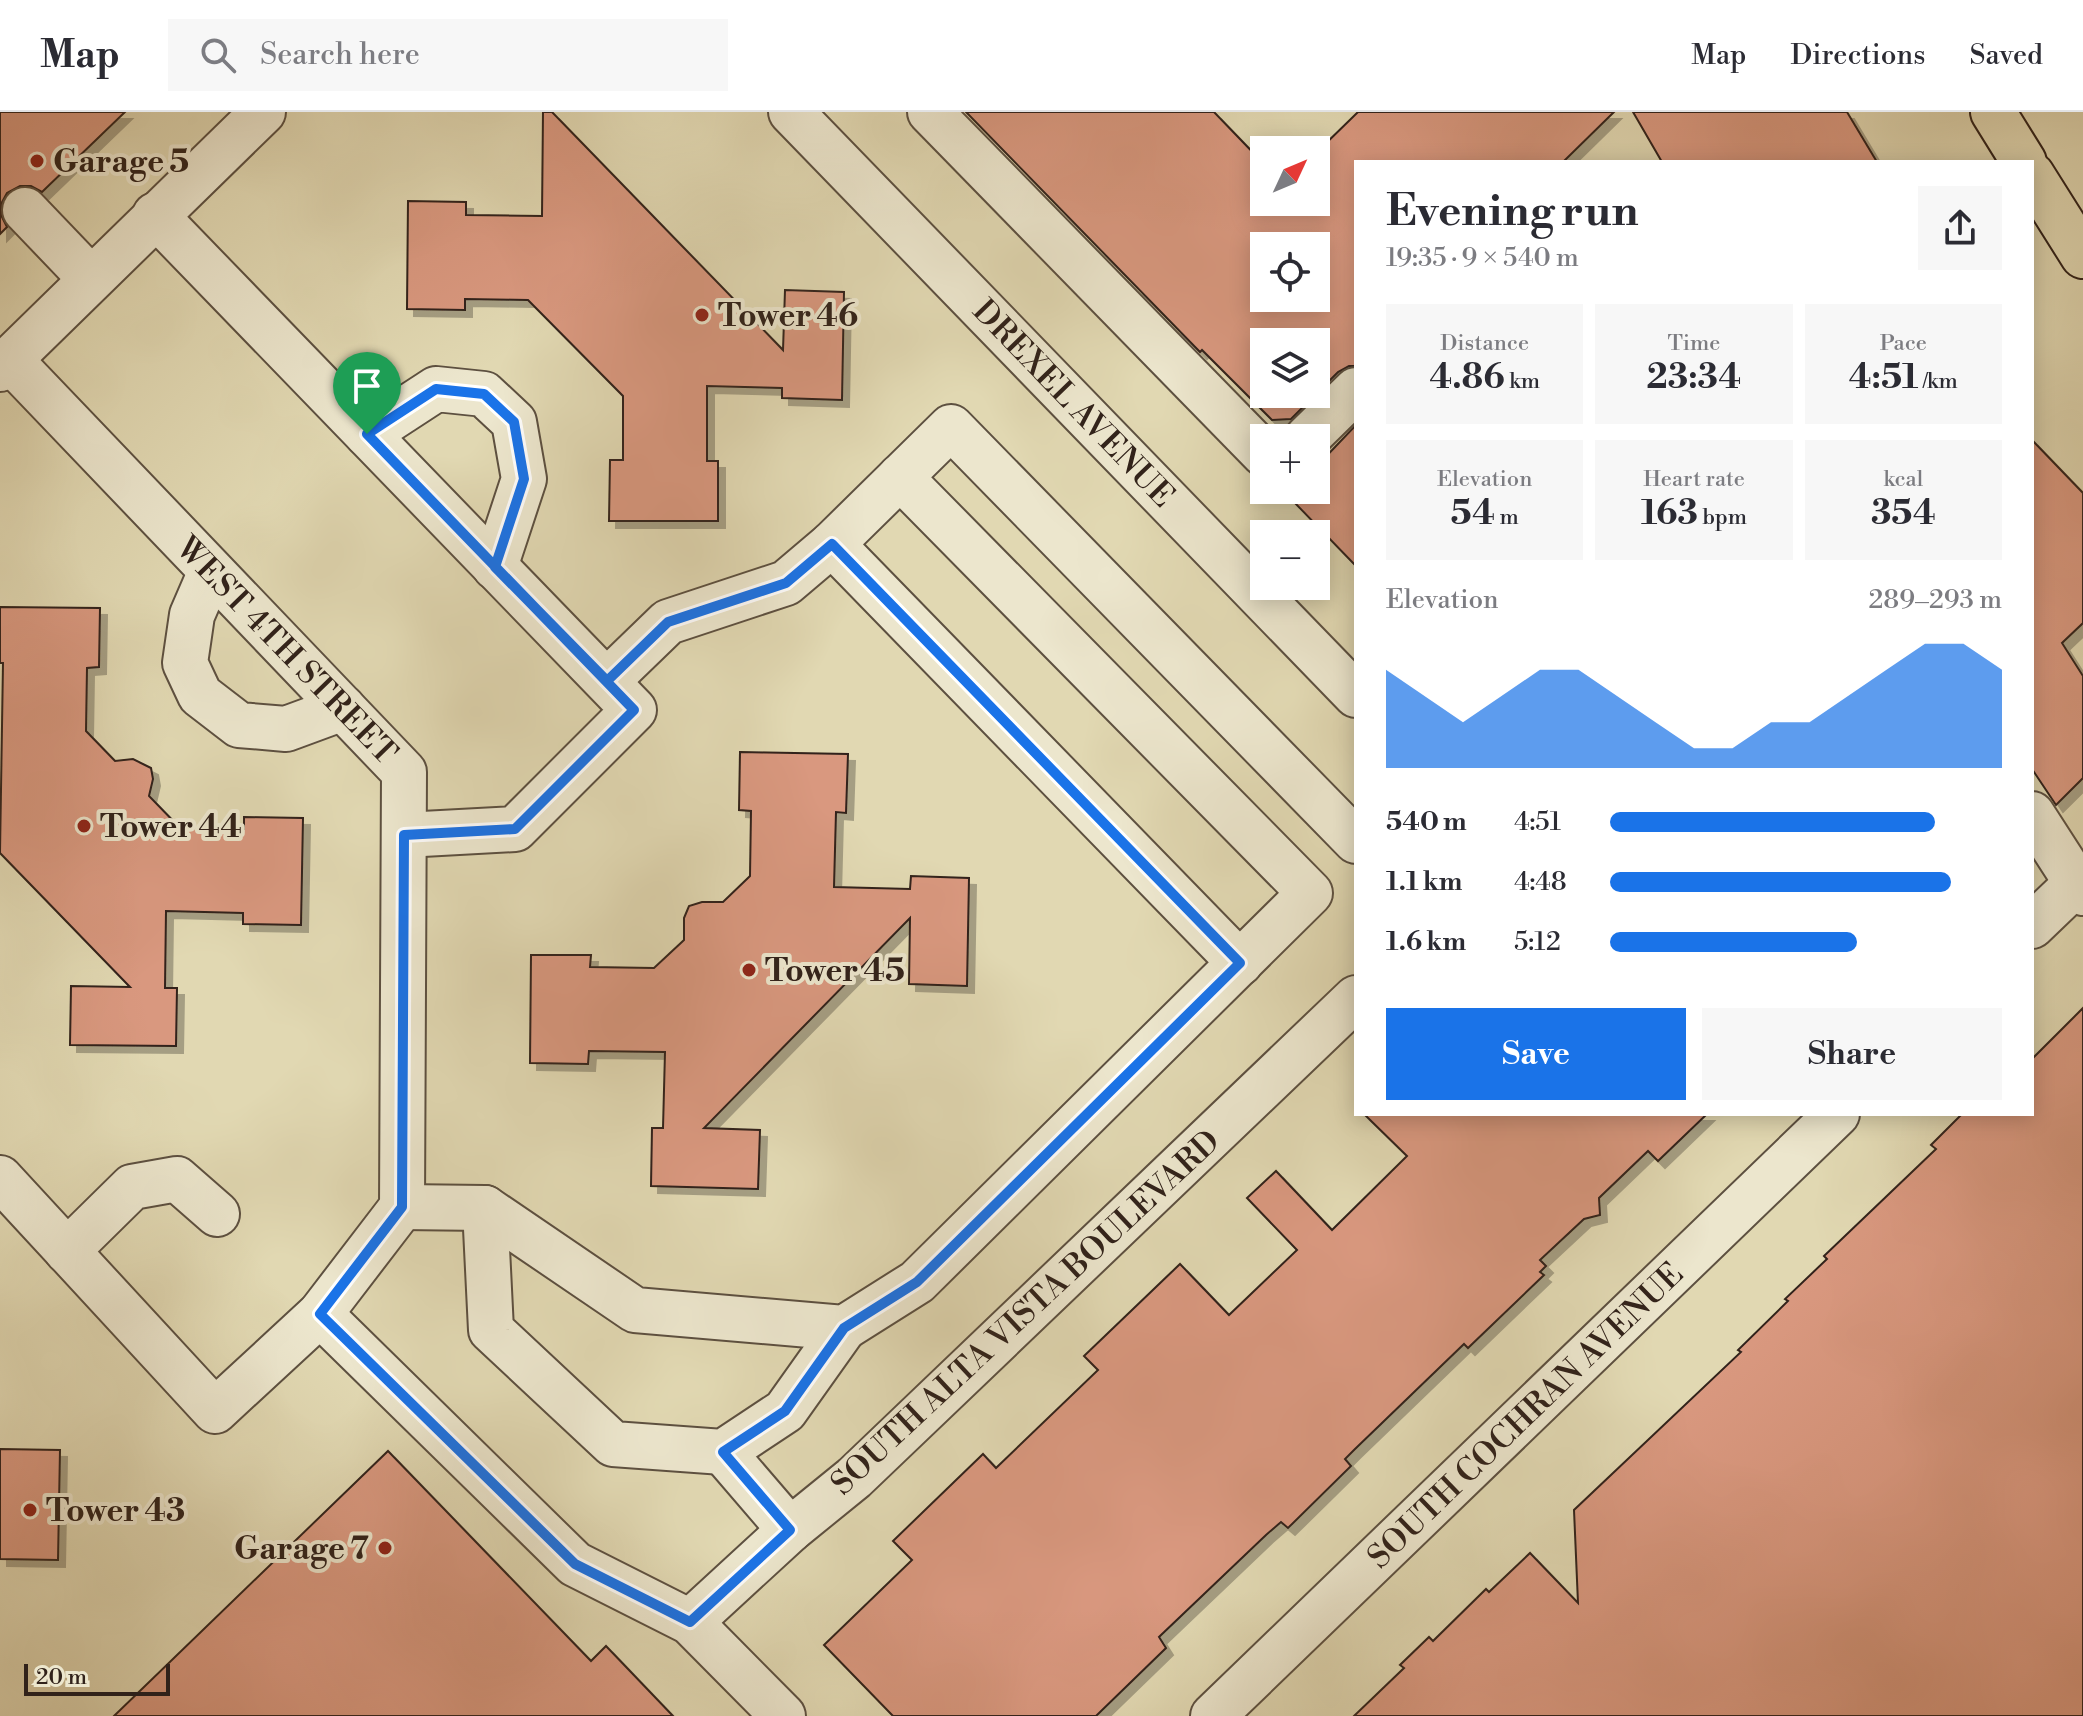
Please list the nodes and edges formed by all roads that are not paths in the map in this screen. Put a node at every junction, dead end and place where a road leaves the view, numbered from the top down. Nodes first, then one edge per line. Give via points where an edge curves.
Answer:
1 (263, 112) edge
2 (791, 112) edge
3 (930, 112) edge
4 (1993, 112) edge
5 (2023, 160) edge
6 (2034, 178) edge
7 (25, 210) dead end
8 (155, 215) junction
9 (2083, 256) edge
10 (91, 279) junction
11 (5, 364) edge
12 (1354, 392) edge
13 (1321, 424) edge
14 (362, 429) junction
15 (1250, 440) edge
16 (900, 477) junction
17 (832, 544) junction
18 (495, 567) junction
19 (211, 571) junction
20 (607, 681) junction
21 (1354, 693) edge
22 (343, 708) junction
23 (2034, 817) edge
24 (404, 835) junction
25 (1354, 839) edge
26 (1354, 851) edge
27 (2081, 884) edge
28 (1310, 893) junction
29 (2034, 924) edge
30 (1240, 963) junction
31 (1354, 1000) edge
32 (1835, 1116) edge
33 (1, 1180) edge
34 (402, 1207) junction
35 (485, 1208) junction
36 (217, 1214) dead end
37 (67, 1251) junction
38 (320, 1314) junction
39 (844, 1328) junction
40 (723, 1452) junction
41 (790, 1530) junction
42 (690, 1622) junction
43 (783, 1716) edge
44 (1213, 1716) edge

1 - 8 street
2 - 21 street, DREXEL AVENUE
3 - 15 street
4 - 5 main road
6 - 9 main road
7 - 10 street
8 - 10 street
8 - 14 street
10 - 11 street
11 - 19 street, WEST 4TH STREET
12 - 13 street
14 - 18 street
14 - 18 street via 436,389 484,394 514,422 524,479
16 - 17 street
16 - 25 street via 951,427
16 - 28 street
17 - 20 street via 786,583 668,622
17 - 30 street
18 - 20 street
19 - 22 street, WEST 4TH STREET
19 - 22 street via 192,615 185,663 200,695 239,725 286,729
20 - 24 street via 634,710 515,829
22 - 24 street, WEST 4TH STREET via 404,772
23 - 27 street
24 - 34 street, WEST 4TH STREET
26 - 28 street
27 - 29 street
28 - 30 street
30 - 39 street via 917,1282
31 - 41 street, SOUTH ALTA VISTA BOULEVARD via 854,1478
32 - 44 street, SOUTH COCHRAN AVENUE
33 - 37 street
34 - 35 street
34 - 38 street
35 - 39 street via 635,1310
35 - 40 street via 491,1330 613,1444
36 - 37 street via 177,1179 132,1187
37 - 38 street via 215,1411
38 - 42 street via 575,1564
39 - 40 street via 785,1411
40 - 41 street
41 - 42 street, SOUTH ALTA VISTA BOULEVARD
42 - 43 street

